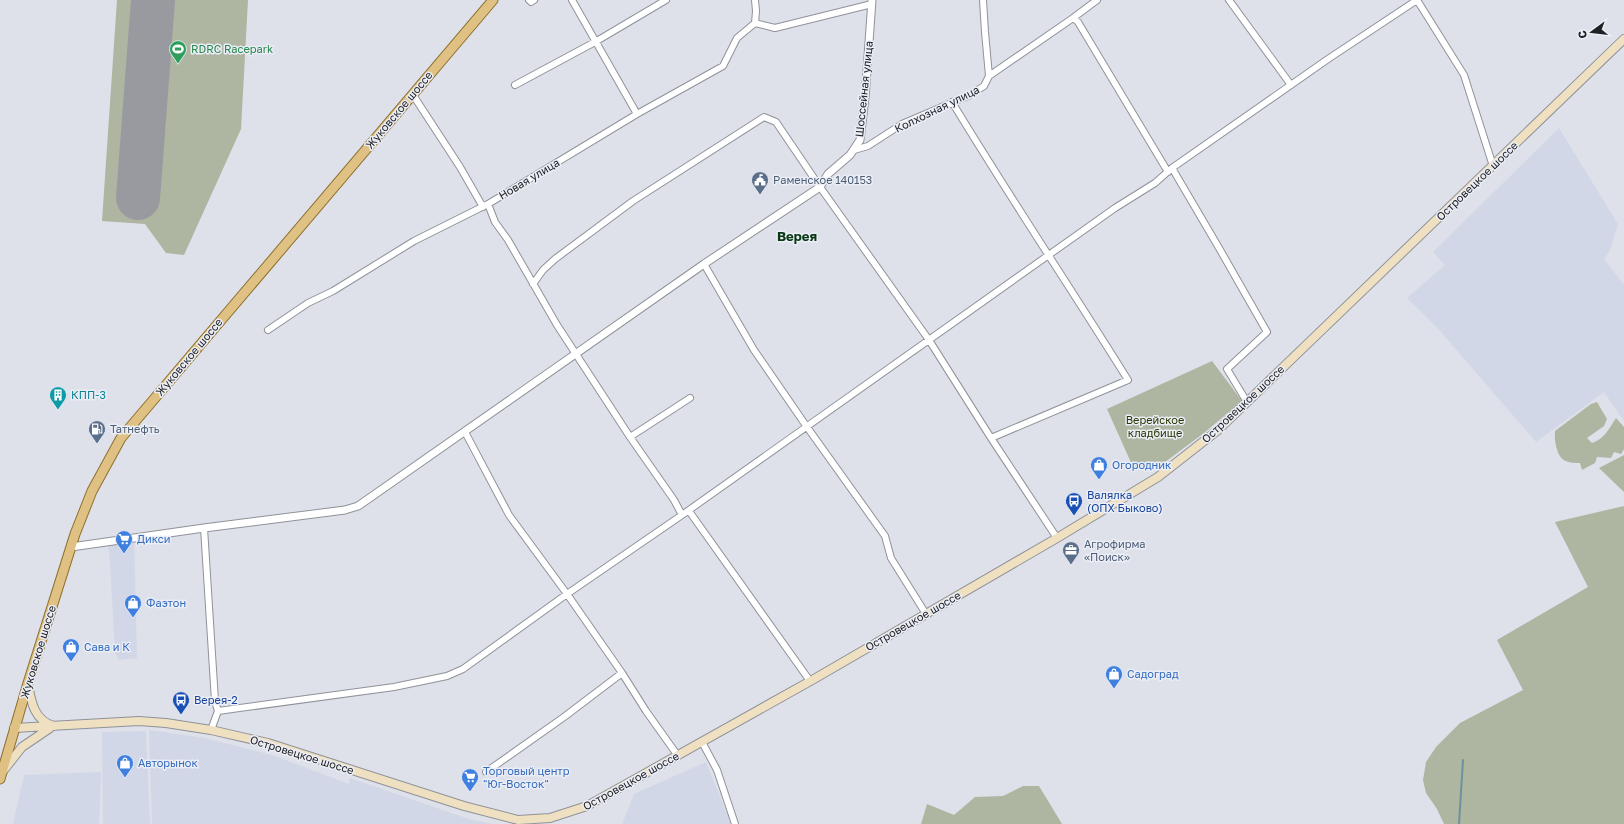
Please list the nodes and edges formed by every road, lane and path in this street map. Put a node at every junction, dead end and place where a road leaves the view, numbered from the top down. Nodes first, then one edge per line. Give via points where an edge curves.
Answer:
1 (493, 0) edge
2 (529, 0) edge
3 (534, 0) edge
4 (572, 0) edge
5 (666, 0) edge
6 (754, 0) edge
7 (983, 0) edge
8 (1097, 0) edge
9 (1229, 0) edge
10 (1417, 0) edge
11 (872, 2) edge
12 (1073, 18) junction
13 (755, 23) junction
14 (1624, 39) edge
15 (595, 42) junction
16 (989, 76) junction
17 (515, 85) dead end
18 (1291, 85) junction
19 (413, 95) junction
20 (952, 102) junction
21 (637, 114) junction
22 (854, 150) junction
23 (1493, 166) junction
24 (1170, 170) junction
25 (820, 187) junction
26 (485, 206) junction
27 (1049, 255) junction
28 (704, 264) junction
29 (533, 284) junction
30 (268, 330) dead end
31 (929, 340) junction
32 (576, 353) junction
33 (690, 398) dead end
34 (1247, 402) junction
35 (807, 427) junction
36 (465, 432) junction
37 (630, 437) junction
38 (991, 438) junction
39 (689, 511) junction
40 (682, 515) junction
41 (204, 528) junction
42 (1057, 538) junction
43 (71, 547) junction
44 (566, 594) junction
45 (926, 614) junction
46 (622, 673) junction
47 (810, 681) junction
48 (28, 683) junction
49 (218, 711) junction
50 (54, 726) junction
51 (14, 728) junction
52 (211, 730) junction
53 (702, 742) junction
54 (678, 756) junction
55 (486, 772) dead end
56 (1, 776) edge
57 (735, 824) edge

1 - 19 main road, Жуковское шоссе
2 - 3 street
4 - 15 street
5 - 15 street
6 - 13 street
7 - 16 street, Колхозная улица
8 - 12 street
9 - 18 street
10 - 18 street
10 - 23 street via 1464,75
11 - 13 street via 775,28
11 - 22 street, Шоссейная улица via 863,124 860,140
12 - 16 street
12 - 24 street via 1078,22
13 - 21 street, Новая улица via 737,38 723,66
14 - 23 main road, Островецкое шоссе
15 - 17 street
15 - 21 street
16 - 20 street, Колхозная улица via 988,81 978,91
18 - 24 street
19 - 26 street
19 - 43 main road, Жуковское шоссе via 121,438 92,491
20 - 22 street, Колхозная улица via 902,124 868,146
20 - 27 street
21 - 26 street, Новая улица
22 - 25 street, Шоссейная улица via 828,174
23 - 34 main road, Островецкое шоссе
24 - 27 street via 1155,183
24 - 34 street via 1267,332 1227,369
25 - 28 street
25 - 29 street via 776,122 764,117 633,201 554,259
25 - 31 street
26 - 29 street
26 - 30 street, Новая улица via 414,241 333,291 308,303
27 - 31 street
27 - 38 street via 1128,380
28 - 32 street
28 - 35 street via 754,350
29 - 32 street
31 - 35 street
31 - 38 street
32 - 36 street
32 - 37 street
33 - 37 street
34 - 42 main road, Островецкое шоссе via 1218,430 1158,477
35 - 39 street
35 - 45 street via 885,536 891,558
36 - 41 street via 358,506 345,510
36 - 44 street via 509,515
37 - 40 street
38 - 42 street
39 - 40 street
39 - 47 street
40 - 44 street
41 - 43 street
41 - 49 street via 215,700
42 - 45 main road, Островецкое шоссе
43 - 48 main road, Жуковское шоссе
44 - 46 street
44 - 49 street via 463,669 447,676 394,687
45 - 47 main road, Островецкое шоссе
46 - 54 street
46 - 55 street
47 - 53 main road, Островецкое шоссе
48 - 50 main road via 36,713 46,723
48 - 51 main road, Жуковское шоссе
49 - 52 street
50 - 51 main road, Островецкое шоссе
50 - 52 main road, Островецкое шоссе via 139,721
50 - 56 main road, Островецкое шоссе via 22,747
51 - 56 main road, Жуковское шоссе
52 - 54 main road, Островецкое шоссе via 268,743 464,806 518,820 550,818 587,806
53 - 54 main road, Островецкое шоссе
53 - 57 street via 717,770

